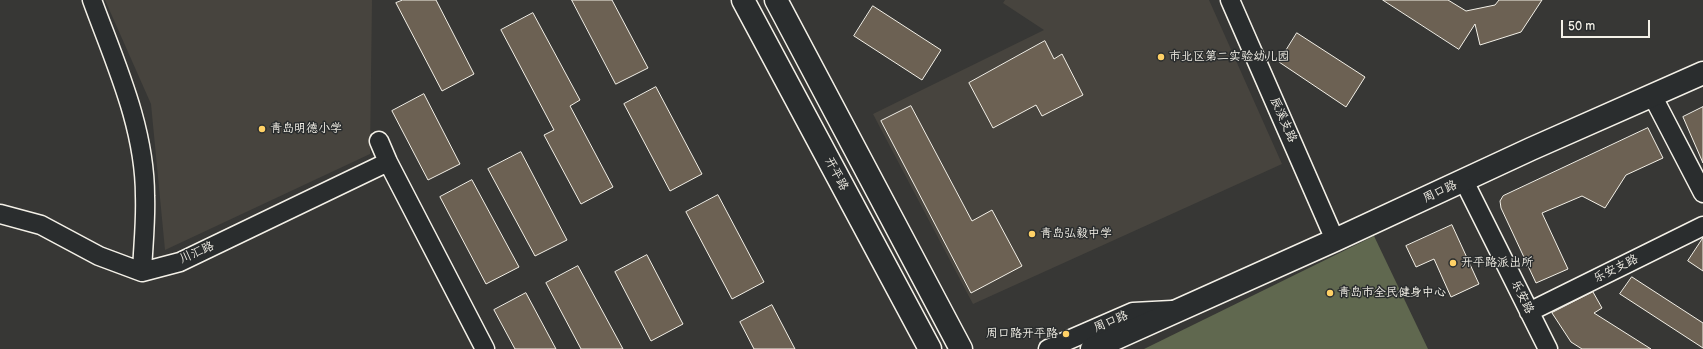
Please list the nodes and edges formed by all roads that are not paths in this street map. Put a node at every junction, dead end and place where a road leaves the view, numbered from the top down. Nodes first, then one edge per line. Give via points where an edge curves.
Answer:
1 (92, 0) edge
2 (743, 0) edge
3 (776, 0) edge
4 (1230, 0) edge
5 (1703, 73) edge
6 (1652, 96) junction
7 (379, 140) dead end
8 (388, 162) junction
9 (1464, 181) junction
10 (1703, 193) edge
11 (0, 214) edge
12 (1703, 226) edge
13 (1336, 240) junction
14 (142, 272) junction
15 (1177, 310) junction
16 (1529, 312) junction
17 (962, 347) edge
18 (485, 349) edge
19 (930, 349) edge
20 (1048, 349) edge
21 (1092, 349) edge
22 (1548, 349) edge

1 - 14 street via 132,111 139,144 146,195
2 - 19 main road, 开平路
3 - 17 main road
4 - 13 street, 辰溪支路
5 - 6 main road, 周口路
6 - 9 main road, 周口路
6 - 10 street
7 - 8 street
8 - 14 street, 川汇路 via 180,262
8 - 18 street
9 - 13 main road, 周口路
9 - 16 street, 乐安路
11 - 14 street via 41,225 99,256
12 - 16 street, 乐安支路
13 - 15 main road, 周口路
15 - 20 street, 周口路 via 1133,312
15 - 21 main road, 周口路
16 - 22 street, 乐安路

